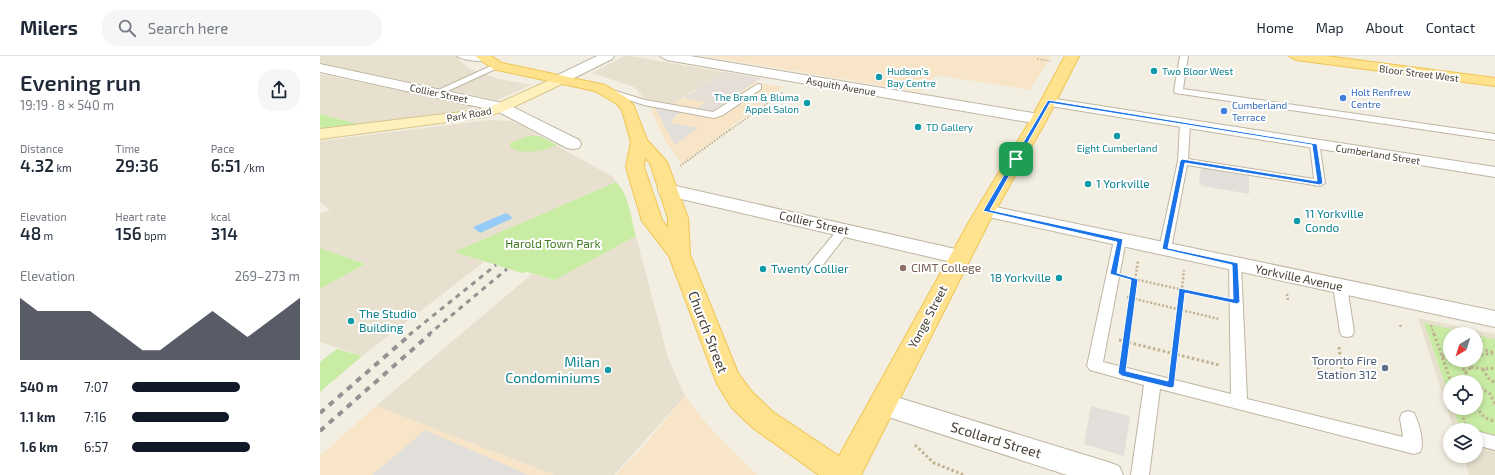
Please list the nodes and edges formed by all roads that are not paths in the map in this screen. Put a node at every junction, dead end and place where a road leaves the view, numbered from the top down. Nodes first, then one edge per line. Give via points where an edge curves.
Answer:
1 (461, 56) edge
2 (607, 56) edge
3 (667, 56) edge
4 (1072, 56) edge
5 (1184, 56) edge
6 (1296, 56) edge
7 (483, 57) edge
8 (498, 66) junction
9 (320, 68) edge
10 (561, 79) junction
11 (1495, 82) edge
12 (758, 87) dead end
13 (438, 92) junction
14 (609, 92) junction
15 (1048, 102) junction
16 (502, 107) junction
17 (1039, 120) junction
18 (1185, 123) junction
19 (320, 134) edge
20 (1495, 136) edge
21 (639, 142) junction
22 (573, 144) dead end
23 (1314, 144) junction
24 (1182, 161) junction
25 (1495, 172) edge
26 (667, 190) junction
27 (986, 211) junction
28 (844, 230) junction
29 (1120, 240) junction
30 (1165, 249) junction
31 (679, 255) junction
32 (960, 257) junction
33 (1236, 264) junction
34 (814, 267) dead end
35 (1340, 286) junction
36 (1495, 319) edge
37 (1347, 332) dead end
38 (1153, 381) junction
39 (1239, 403) junction
40 (883, 404) junction
41 (1408, 418) dead end
42 (1483, 440) edge
43 (1495, 443) edge
44 (844, 475) edge
45 (1108, 475) edge
46 (1140, 475) edge

1 - 7 lane
2 - 10 street, Park Road
3 - 17 street, Asquith Avenue
4 - 15 main road, Yonge Street
5 - 20 lane via 1178,91
6 - 11 main road, Bloor Street West
7 - 8 main road, Church Street
8 - 10 main road, Church Street
8 - 13 lane
9 - 13 street, Collier Street
10 - 14 main road, Church Street
10 - 16 street, Park Road
12 - 14 lane via 714,115 644,102
13 - 16 street, Collier Street
14 - 21 main road, Church Street via 629,108
15 - 17 main road, Yonge Street
15 - 18 street, Cumberland Street
16 - 19 street, Park Road via 476,115
16 - 22 street, Collier Street
17 - 27 main road, Yonge Street
18 - 23 street, Cumberland Street
18 - 24 lane
21 - 26 main road, Church Street via 658,162
21 - 31 main road, Church Street via 635,167 652,221
23 - 24 lane via 1320,183
23 - 25 street, Cumberland Street
24 - 30 lane
26 - 28 street, Collier Street
26 - 31 main road, Church Street via 678,218
27 - 29 street, Yorkville Avenue
27 - 32 main road, Yonge Street
28 - 32 street, Collier Street
28 - 34 lane
29 - 30 street, Yorkville Avenue
29 - 38 lane via 1095,366
30 - 33 street, Yorkville Avenue
31 - 44 main road, Church Street via 726,378 742,400 763,420
32 - 40 main road, Yonge Street
33 - 35 street, Yorkville Avenue
33 - 39 lane
35 - 36 street, Yorkville Avenue
35 - 37 lane
38 - 39 lane
38 - 46 lane
39 - 41 lane via 1414,447
40 - 44 main road, Yonge Street
40 - 45 street, Scollard Street
42 - 43 lane

